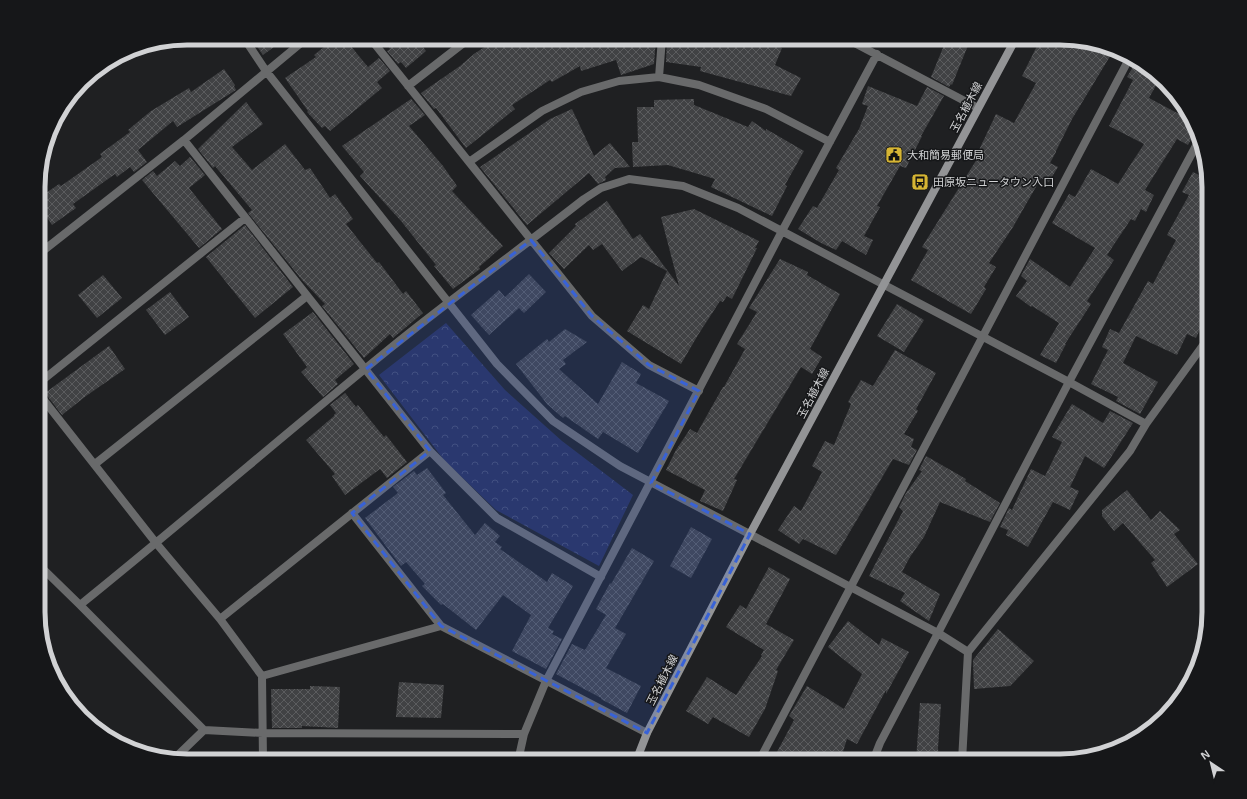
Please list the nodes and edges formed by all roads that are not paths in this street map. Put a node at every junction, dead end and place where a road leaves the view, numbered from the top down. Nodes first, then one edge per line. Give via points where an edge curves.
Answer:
1 (249, 45) edge
2 (298, 45) edge
3 (376, 45) edge
4 (461, 45) edge
5 (662, 45) edge
6 (859, 45) edge
7 (1012, 45) edge
8 (877, 54) junction
9 (1127, 62) edge
10 (266, 71) junction
11 (660, 78) junction
12 (408, 86) junction
13 (978, 108) junction
14 (184, 140) junction
15 (830, 142) junction
16 (1196, 146) edge
17 (469, 162) junction
18 (245, 218) junction
19 (782, 231) junction
20 (531, 240) junction
21 (45, 249) edge
22 (884, 284) junction
23 (307, 296) junction
24 (448, 302) junction
25 (983, 337) junction
26 (1202, 347) edge
27 (366, 369) junction
28 (45, 377) edge
29 (1070, 382) junction
30 (699, 391) junction
31 (45, 402) edge
32 (1146, 424) junction
33 (430, 452) junction
34 (95, 464) junction
35 (651, 483) junction
36 (352, 514) junction
37 (750, 534) junction
38 (156, 543) junction
39 (45, 571) edge
40 (601, 577) junction
41 (851, 587) junction
42 (80, 605) junction
43 (220, 619) junction
44 (441, 626) junction
45 (938, 633) junction
46 (968, 652) junction
47 (262, 676) junction
48 (546, 681) junction
49 (204, 730) junction
50 (263, 733) junction
51 (647, 733) junction
52 (524, 734) junction
53 (179, 754) edge
54 (263, 754) edge
55 (520, 754) edge
56 (639, 754) edge
57 (763, 754) edge
58 (876, 754) edge
59 (962, 754) edge

1 - 10 street
2 - 10 street
3 - 12 street
4 - 12 street
5 - 11 street
6 - 8 street
7 - 13 main road, 玉名植木線
8 - 13 street
8 - 15 street
9 - 25 street
10 - 14 street
10 - 24 street
11 - 15 street via 699,85 766,109
11 - 17 street via 619,81 580,92 542,111
12 - 17 street
13 - 22 main road, 玉名植木線
14 - 18 street
14 - 21 street
15 - 19 street
16 - 29 street
17 - 20 street
18 - 23 street
18 - 28 street
19 - 20 street via 738,208 683,186 629,179 601,188
19 - 22 street
19 - 30 street
20 - 24 street
20 - 30 street via 592,316 649,365
22 - 25 street
22 - 37 main road, 玉名植木線
23 - 27 street
23 - 34 street
24 - 27 street
24 - 35 street via 497,364 553,421 620,466
25 - 29 street
25 - 41 street
26 - 32 street
27 - 33 street
27 - 38 street
29 - 32 street
29 - 45 street
30 - 35 street
31 - 34 street
32 - 46 street via 1130,451
33 - 36 street
33 - 40 street via 497,518
34 - 38 street
35 - 37 street
35 - 40 street
36 - 43 street
36 - 44 street
37 - 41 street
37 - 51 main road, 玉名植木線
38 - 42 street
38 - 43 street
39 - 42 street
40 - 48 street
41 - 45 street
41 - 57 street
42 - 49 street
43 - 47 street
44 - 47 street
44 - 48 street
45 - 46 street
45 - 58 street
46 - 59 street
47 - 50 street
48 - 51 street
48 - 52 street
49 - 50 street
49 - 53 street
50 - 52 street
50 - 54 street
51 - 56 main road, 玉名植木線
52 - 55 street

